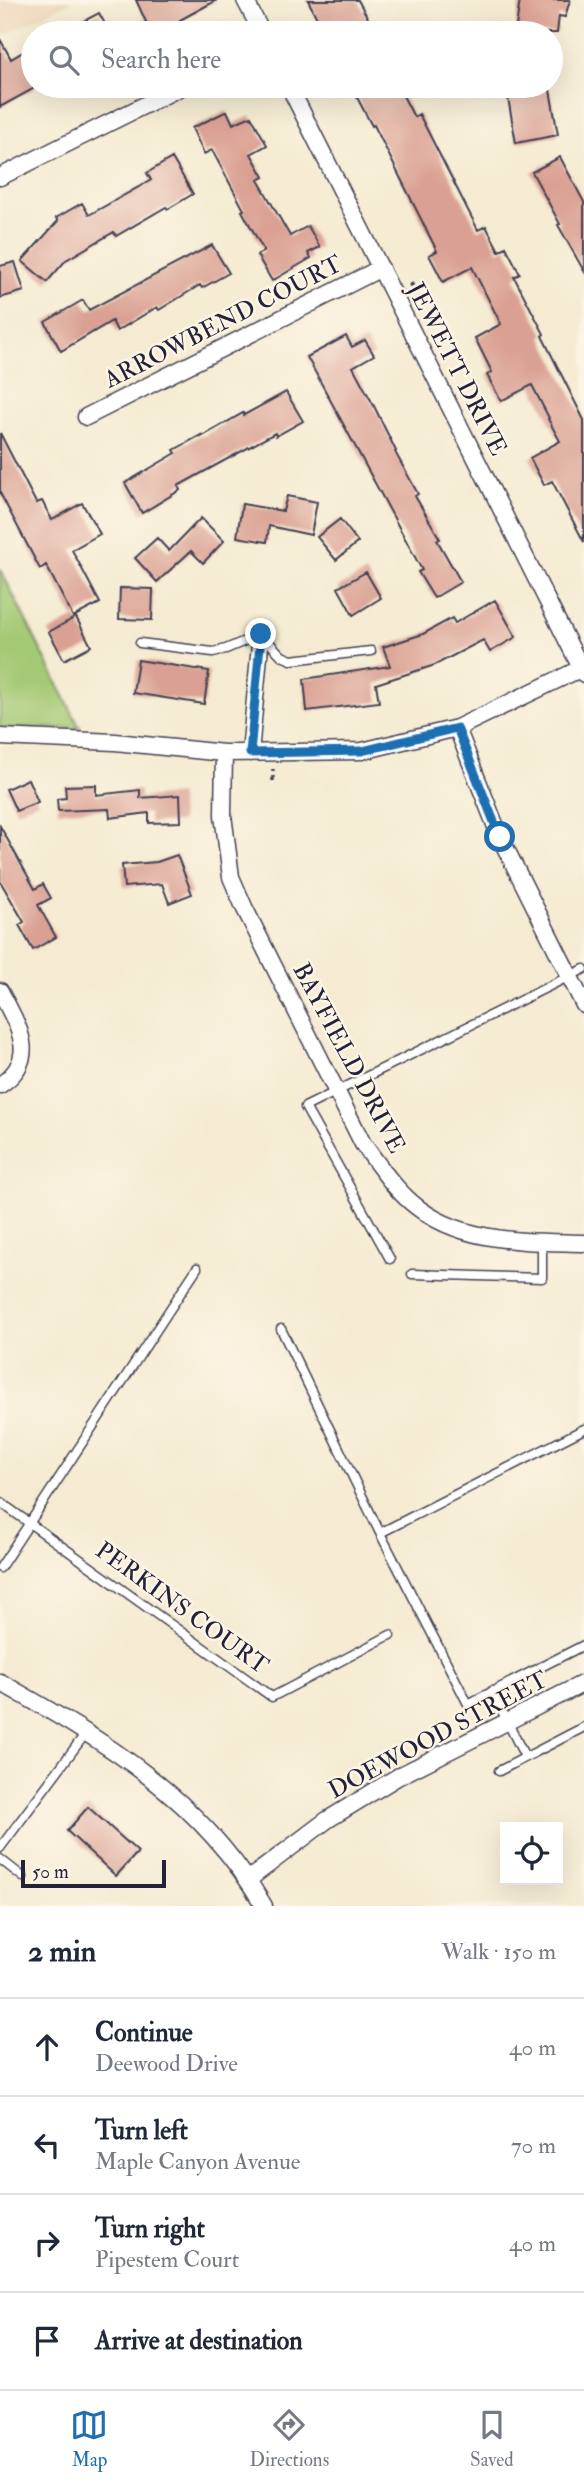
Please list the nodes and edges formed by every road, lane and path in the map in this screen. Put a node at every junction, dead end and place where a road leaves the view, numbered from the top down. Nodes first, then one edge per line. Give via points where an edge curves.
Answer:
1 (245, 0) edge
2 (256, 21) edge
3 (159, 98) edge
4 (295, 98) edge
5 (0, 177) edge
6 (381, 268) junction
7 (417, 282) dead end
8 (409, 286) dead end
9 (86, 417) dead end
10 (261, 634) junction
11 (140, 643) dead end
12 (371, 651) dead end
13 (583, 670) edge
14 (457, 728) junction
15 (0, 737) edge
16 (224, 753) junction
17 (250, 753) junction
18 (273, 765) dead end
19 (273, 781) dead end
20 (577, 972) edge
21 (0, 991) edge
22 (584, 1005) edge
23 (0, 1085) edge
24 (336, 1091) junction
25 (542, 1242) junction
26 (584, 1243) edge
27 (390, 1259) dead end
28 (197, 1268) dead end
29 (412, 1274) dead end
30 (281, 1329) dead end
31 (584, 1429) edge
32 (0, 1502) edge
33 (30, 1523) junction
34 (380, 1533) junction
35 (0, 1568) edge
36 (390, 1635) dead end
37 (584, 1645) edge
38 (0, 1682) edge
39 (584, 1683) edge
40 (492, 1691) junction
41 (507, 1721) junction
42 (584, 1727) edge
43 (86, 1733) junction
44 (525, 1757) junction
45 (499, 1771) dead end
46 (0, 1848) edge
47 (0, 1859) edge
48 (23, 1877) dead end
49 (248, 1879) junction
50 (264, 1906) edge

1 - 2 street
3 - 5 street
4 - 6 street, JEWETT DRIVE
6 - 9 street, ARROWBEND COURT
6 - 13 street, JEWETT DRIVE
7 - 8 path
10 - 11 lane via 214,652
10 - 12 lane via 291,660
10 - 17 street
13 - 14 street
14 - 17 street via 362,751
14 - 20 street via 500,837
15 - 16 street
16 - 17 street
16 - 24 street, BAYFIELD DRIVE via 223,816 231,877
18 - 19 path
20 - 22 street
20 - 24 lane
21 - 23 street via 24,1048 13,1075
24 - 25 street, BAYFIELD DRIVE via 363,1144 412,1202 437,1220 467,1232
24 - 27 lane via 305,1107
25 - 26 street, BAYFIELD DRIVE
25 - 29 lane via 542,1278
28 - 33 lane
30 - 34 lane
31 - 34 lane
32 - 33 lane, PERKINS COURT
33 - 35 lane
33 - 36 lane, PERKINS COURT via 272,1697
34 - 40 lane via 468,1704
37 - 40 lane
38 - 43 street
39 - 41 street, DOEWOOD STREET
40 - 41 lane
41 - 44 lane
41 - 49 street, DOEWOOD STREET via 399,1776 327,1820
42 - 44 lane
43 - 46 lane
43 - 49 street via 179,1800
44 - 45 lane
47 - 48 lane
49 - 50 street

